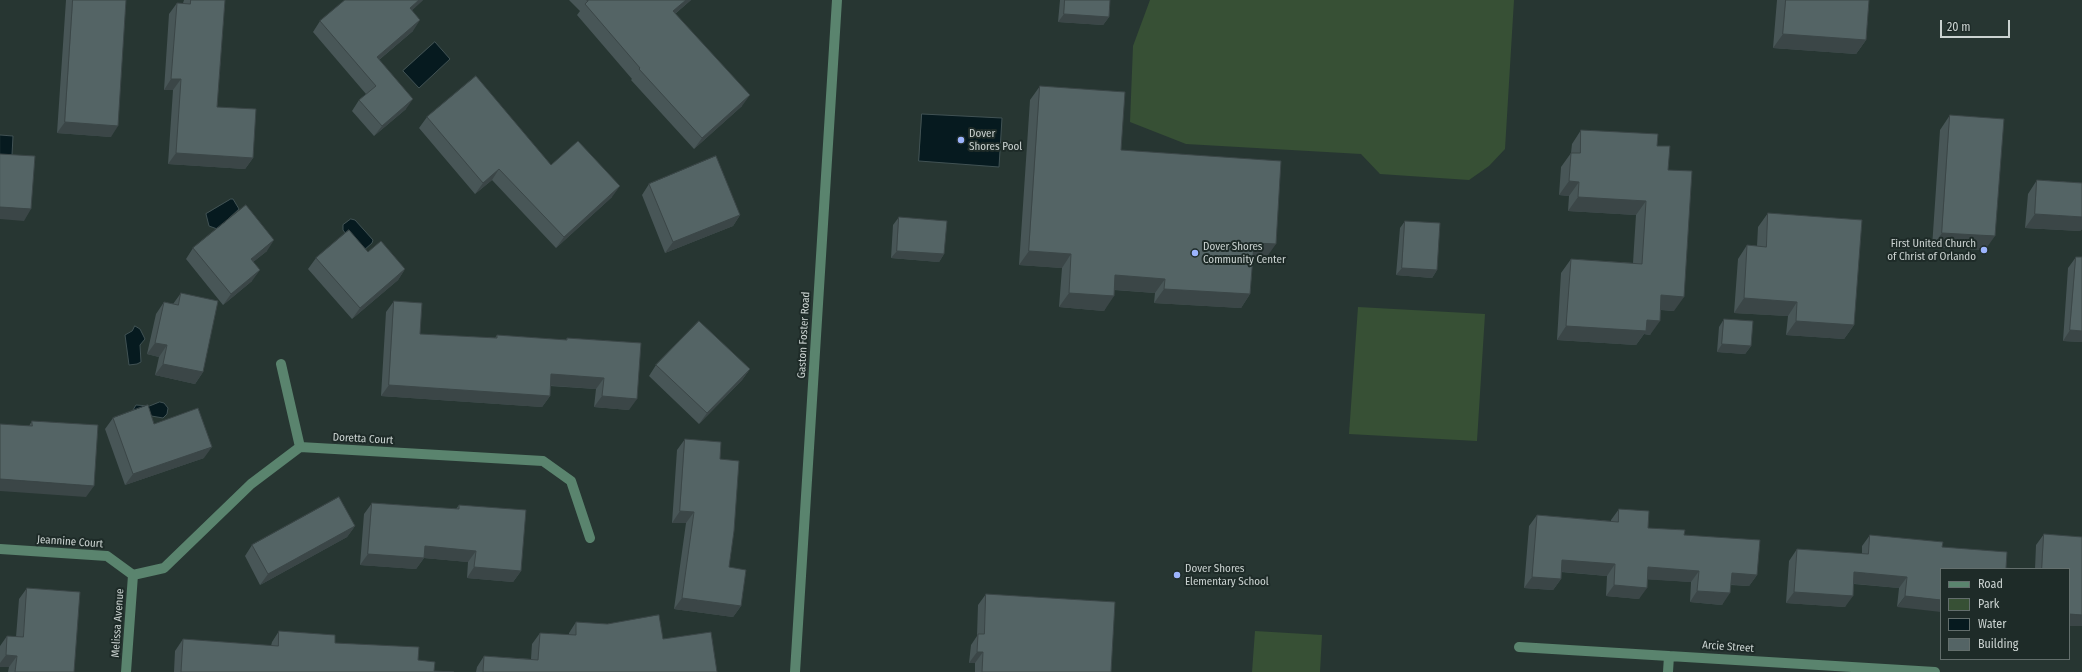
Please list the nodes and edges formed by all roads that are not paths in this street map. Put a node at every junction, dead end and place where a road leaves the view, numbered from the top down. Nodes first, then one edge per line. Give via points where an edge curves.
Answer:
1 (837, 0) edge
2 (281, 364) dead end
3 (300, 447) junction
4 (590, 538) dead end
5 (0, 549) edge
6 (133, 575) junction
7 (1519, 647) dead end
8 (1669, 656) junction
9 (126, 672) edge
10 (795, 672) edge
11 (1668, 672) edge
12 (1935, 672) edge

1 - 10 street, Gaston Foster Road
2 - 3 street
3 - 4 street, Doretta Court via 543,461 571,481
3 - 6 street via 251,484 164,568
5 - 6 street, Jeannine Court via 107,556
6 - 9 street, Melissa Avenue
7 - 8 street, Arcie Street
8 - 11 street
8 - 12 street, Arcie Street

